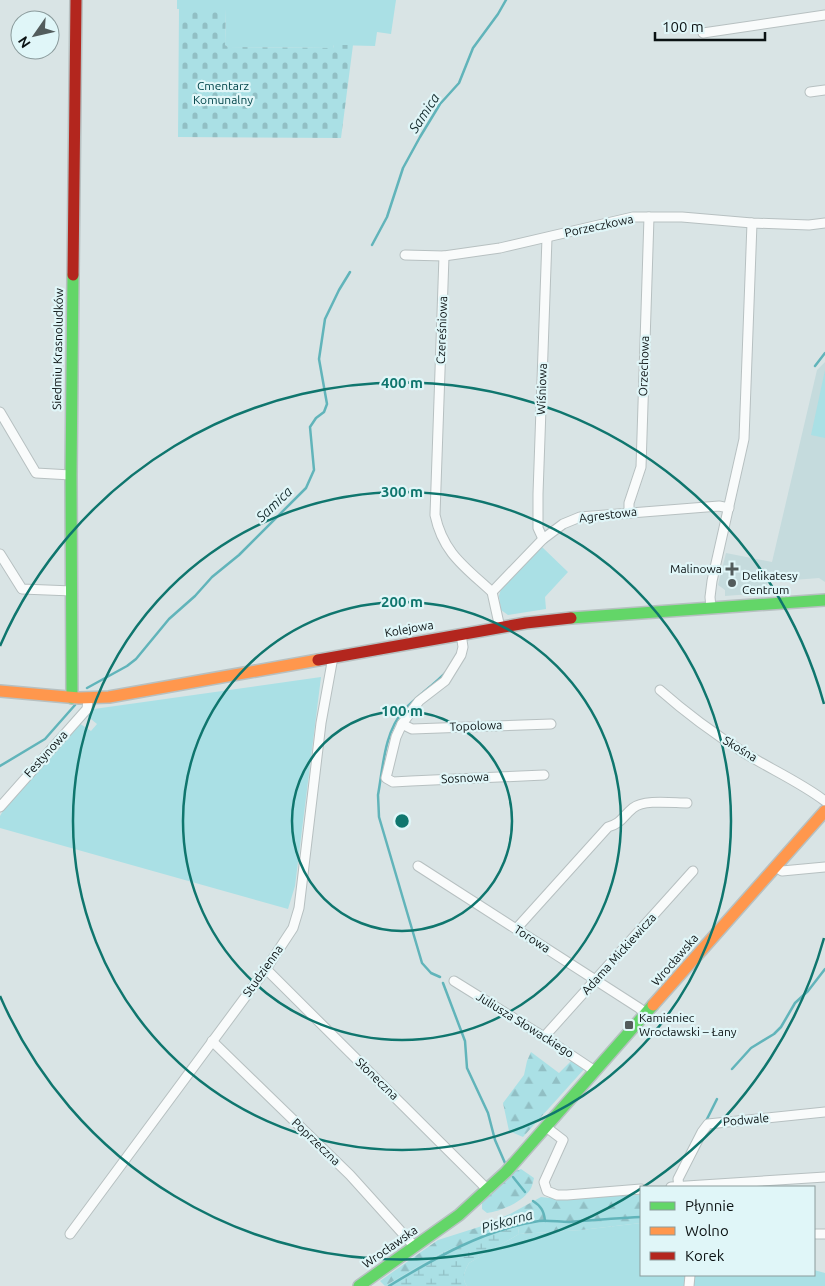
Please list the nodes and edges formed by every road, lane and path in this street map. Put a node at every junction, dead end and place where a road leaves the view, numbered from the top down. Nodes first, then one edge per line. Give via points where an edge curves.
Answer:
1 (76, 0) edge
2 (825, 15) edge
3 (702, 33) dead end
4 (825, 90) edge
5 (810, 92) dead end
6 (649, 218) junction
7 (752, 223) junction
8 (825, 223) edge
9 (547, 238) junction
10 (405, 254) dead end
11 (444, 256) junction
12 (0, 412) edge
13 (71, 475) junction
14 (729, 508) junction
15 (629, 512) junction
16 (543, 539) junction
17 (0, 554) edge
18 (72, 591) junction
19 (492, 592) junction
20 (825, 600) edge
21 (711, 608) junction
22 (500, 628) junction
23 (461, 634) junction
24 (333, 657) junction
25 (660, 690) dead end
26 (0, 691) edge
27 (72, 698) junction
28 (88, 699) junction
29 (402, 724) junction
30 (551, 724) dead end
31 (544, 775) dead end
32 (825, 801) edge
33 (688, 803) dead end
34 (0, 807) edge
35 (825, 811) edge
36 (418, 866) dead end
37 (776, 866) junction
38 (825, 867) edge
39 (693, 871) dead end
40 (516, 929) junction
41 (266, 969) junction
42 (595, 980) junction
43 (454, 981) dead end
44 (646, 1014) junction
45 (544, 1037) junction
46 (212, 1041) junction
47 (595, 1071) junction
48 (825, 1112) edge
49 (546, 1127) junction
50 (825, 1177) edge
51 (679, 1186) edge
52 (694, 1186) edge
53 (640, 1189) edge
54 (488, 1190) junction
55 (70, 1234) dead end
56 (415, 1247) junction
57 (359, 1286) edge

1 - 13 street, Siedmiu Krasnoludków
2 - 3 street
4 - 5 street
6 - 7 street, Porzeczkowa via 682,217
6 - 9 street, Porzeczkowa via 633,218
6 - 15 street, Orzechowa via 640,467
7 - 8 street, Porzeczkowa
7 - 14 street via 744,439
9 - 11 street, Porzeczkowa
9 - 16 street, Wiśniowa via 538,503 538,528
10 - 11 street, Porzeczkowa
11 - 19 street, Czereśniowa via 435,515 449,550
12 - 13 street via 36,473
13 - 18 street, Siedmiu Krasnoludków
14 - 15 street, Agrestowa
14 - 21 street via 712,581
15 - 16 street, Agrestowa via 580,517 563,524
16 - 19 street, Agrestowa
17 - 18 street via 22,589
18 - 27 street, Siedmiu Krasnoludków
19 - 22 street
20 - 21 street, Kolejowa
21 - 22 street, Kolejowa via 580,616
22 - 23 street, Kolejowa
23 - 24 street, Kolejowa
23 - 29 street via 461,655 445,681 419,701
24 - 28 street, Kolejowa
24 - 41 street, Studzienna via 321,724 299,908 293,928
25 - 32 street, Skośna via 704,727
26 - 27 street, Kolejowa
27 - 28 street, Kolejowa
28 - 34 street, Festynowa via 87,709
29 - 30 street, Topolowa via 412,729
29 - 31 street, Sosnowa via 386,778 393,782
33 - 40 street via 643,803 633,808 622,821 608,827
35 - 37 street, Wrocławska
36 - 40 street, Torowa
37 - 38 street via 782,871
37 - 44 street, Wrocławska
39 - 42 street, Adama Mickiewicza
40 - 42 street, Torowa
41 - 46 street, Studzienna
41 - 54 street, Słoneczna
42 - 44 street, Torowa
42 - 45 street, Adama Mickiewicza
43 - 45 street, Juliusza Słowackiego
44 - 47 street, Wrocławska
45 - 47 street, Juliusza Słowackiego
46 - 55 street, Studzienna
46 - 56 street, Poprzeczna via 350,1175
47 - 49 street, Wrocławska
48 - 51 street, Podwale via 708,1124 678,1179
49 - 53 street via 562,1140 544,1182 547,1191 556,1195
49 - 54 street, Wrocławska
50 - 52 street
54 - 56 street, Wrocławska
56 - 57 street, Wrocławska

